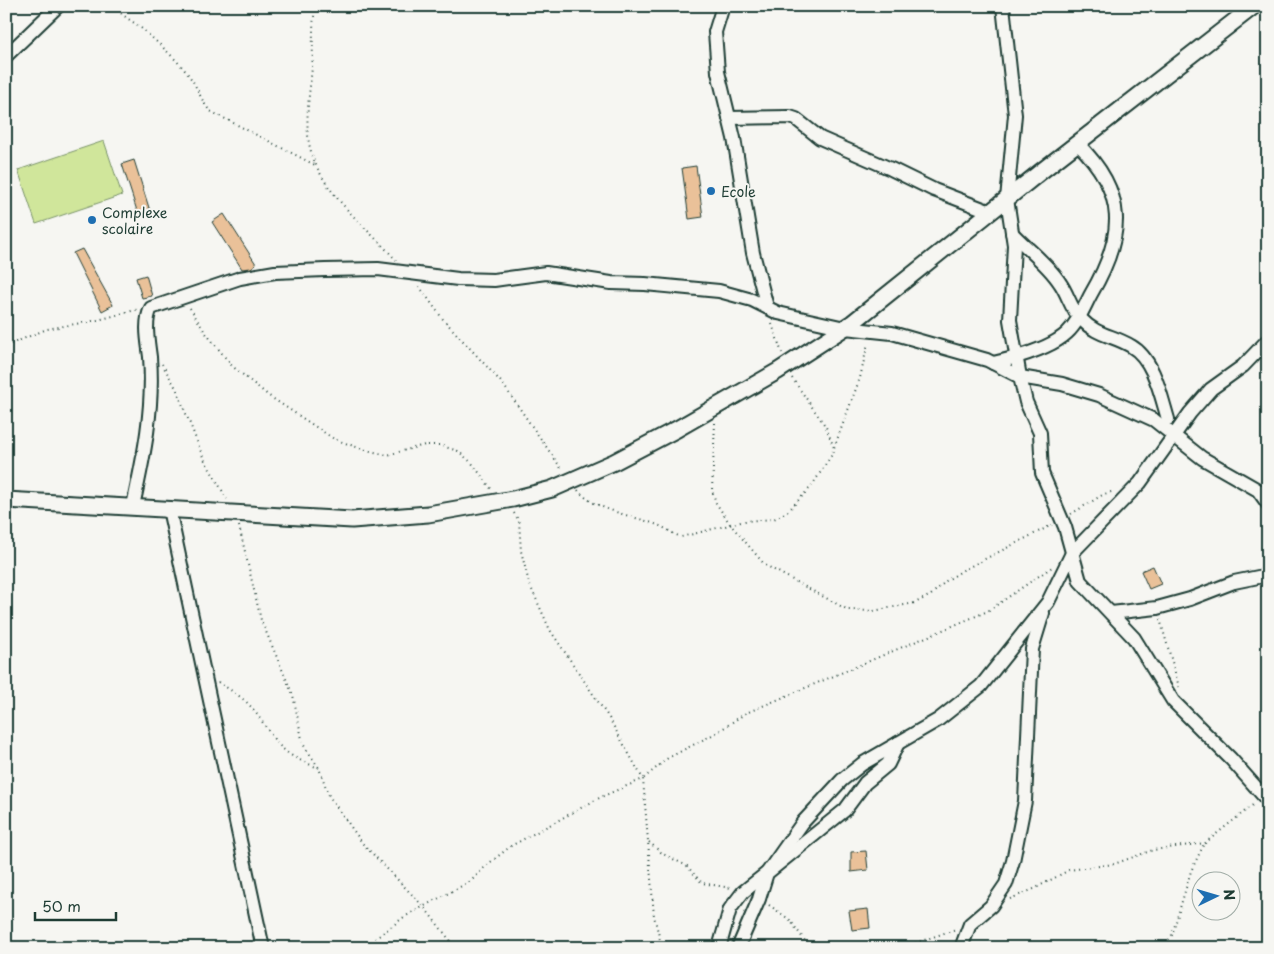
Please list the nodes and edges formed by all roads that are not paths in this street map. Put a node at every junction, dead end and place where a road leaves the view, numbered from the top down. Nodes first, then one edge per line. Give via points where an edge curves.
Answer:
1 (58, 6) edge
2 (723, 6) edge
3 (1003, 6) edge
4 (1254, 6) edge
5 (6, 56) edge
6 (729, 118) junction
7 (1077, 143) junction
8 (1007, 199) junction
9 (991, 212) junction
10 (1012, 233) junction
11 (767, 307) junction
12 (1079, 317) junction
13 (845, 328) junction
14 (1268, 340) edge
15 (1016, 357) junction
16 (993, 363) junction
17 (1020, 377) junction
18 (1190, 413) junction
19 (1168, 419) junction
20 (1154, 420) junction
21 (1174, 438) junction
22 (6, 500) edge
23 (1268, 504) edge
24 (133, 506) junction
25 (169, 509) junction
26 (1072, 553) junction
27 (1268, 575) edge
28 (1048, 602) junction
29 (1111, 613) junction
30 (898, 743) junction
31 (1266, 799) edge
32 (767, 873) junction
33 (263, 948) edge
34 (719, 948) edge
35 (738, 948) edge
36 (962, 948) edge

1 - 5 street
2 - 6 street via 715,26 714,40
3 - 8 street via 1015,115
4 - 7 street
6 - 9 street via 796,119 820,138
6 - 11 street via 753,253
7 - 8 street
7 - 12 street via 1108,181 1116,205 1113,248
8 - 9 street
8 - 10 street
9 - 13 street
10 - 12 street via 1060,282
10 - 15 street via 1010,320
11 - 13 street via 778,313
11 - 24 street via 719,291 611,283 546,273 494,280 378,269 275,272 240,278 182,296 151,308 147,322 152,378 150,422
12 - 15 street via 1067,333 1054,342
12 - 19 street via 1103,336 1130,345 1142,353 1158,386
13 - 16 street via 926,342
13 - 25 street via 716,406 614,462 552,489 500,501 386,519 315,519
14 - 18 street via 1243,366 1211,389
15 - 16 street
15 - 17 street
16 - 17 street
17 - 20 street via 1062,384 1099,395
17 - 26 street via 1026,402 1040,433 1042,472
18 - 19 street
18 - 21 street
19 - 20 street
20 - 21 street
21 - 23 street via 1258,490
21 - 26 street via 1140,483
22 - 24 street
24 - 25 street
25 - 33 street
26 - 28 street
26 - 29 street via 1080,581
27 - 29 street via 1234,582 1157,608
28 - 30 street via 981,686 938,720
28 - 36 street via 1032,649 1025,801 1013,862 1006,884 992,906 970,924
29 - 31 street via 1134,638 1173,701
30 - 32 street via 888,764 865,783 845,810
30 - 32 street via 842,780 803,822
32 - 34 street via 743,892 730,909
32 - 35 street

